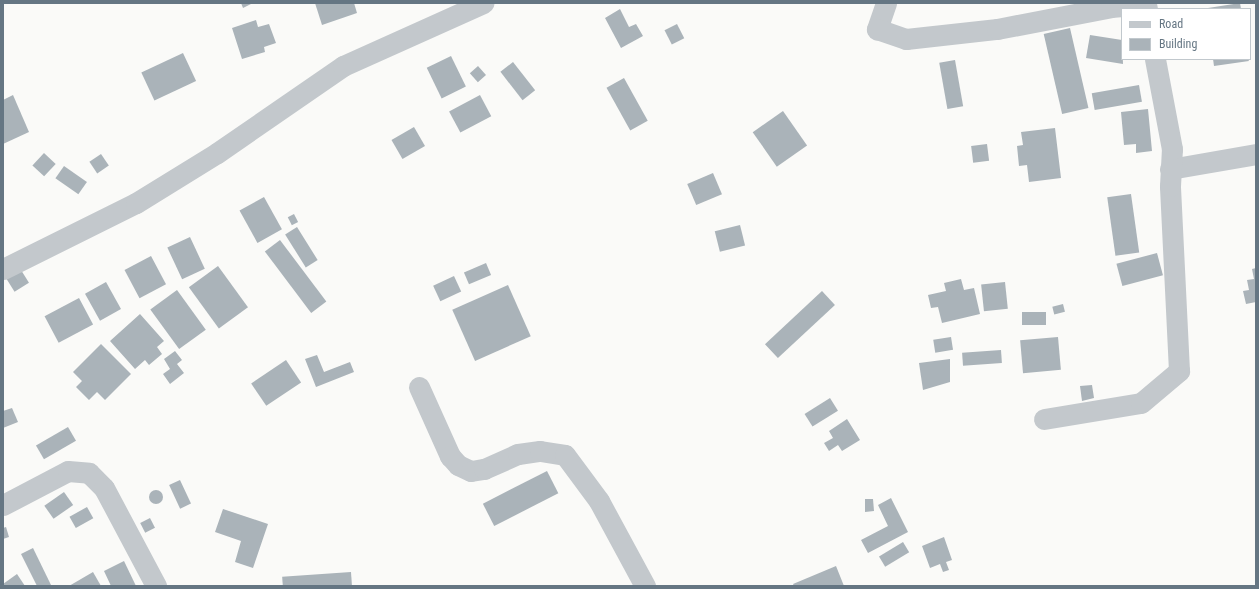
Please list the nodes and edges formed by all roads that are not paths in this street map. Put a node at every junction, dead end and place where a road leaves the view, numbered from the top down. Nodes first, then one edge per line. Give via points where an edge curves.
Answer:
1 (483, 3) edge
2 (886, 3) edge
3 (1147, 8) edge
4 (1155, 60) edge
5 (1256, 154) edge
6 (1170, 169) junction
7 (3, 269) edge
8 (419, 387) dead end
9 (1044, 419) dead end
10 (3, 505) edge
11 (156, 586) edge
12 (645, 586) edge

1 - 7 street via 343,66 243,136 136,203
2 - 3 street via 877,29 906,39 997,29 1111,7 1146,4
4 - 6 street via 1172,148
5 - 6 street
6 - 9 street via 1178,371 1140,403
8 - 12 street via 450,456 458,465 471,471 484,469 518,454 540,451 565,455 599,500
10 - 11 street via 68,471 89,473 104,488

